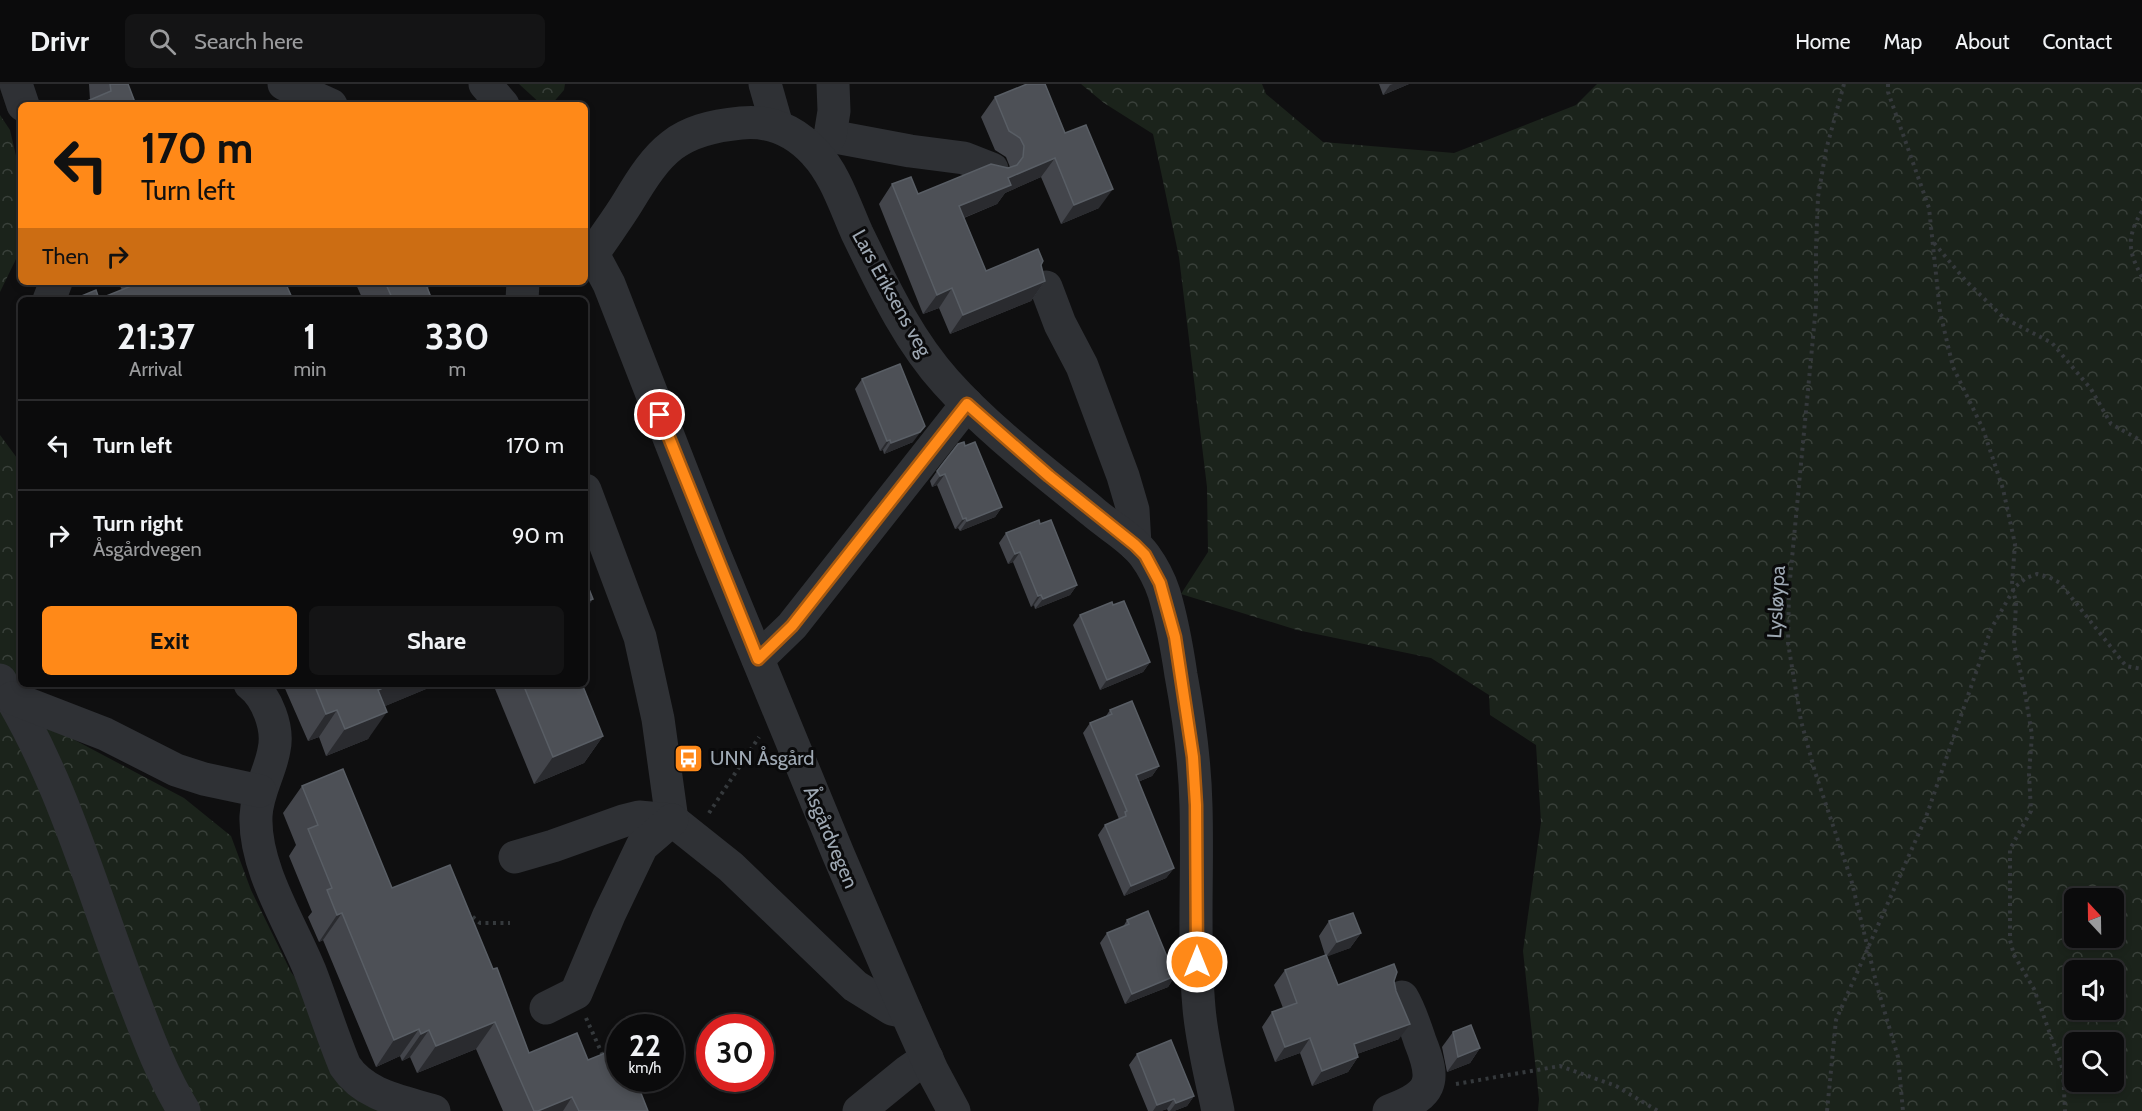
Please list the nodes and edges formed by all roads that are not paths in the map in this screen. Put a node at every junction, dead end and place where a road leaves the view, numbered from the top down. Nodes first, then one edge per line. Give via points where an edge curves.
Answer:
1 (16, 84) edge
2 (284, 84) edge
3 (485, 84) edge
4 (765, 84) edge
5 (833, 84) edge
6 (22, 102) edge
7 (323, 102) edge
8 (500, 102) edge
9 (777, 126) junction
10 (823, 145) junction
11 (992, 169) edge
12 (589, 248) edge
13 (1046, 287) edge
14 (967, 404) junction
15 (588, 498) edge
16 (1135, 545) junction
17 (758, 659) junction
18 (254, 687) edge
19 (6, 689) edge
20 (260, 791) junction
21 (683, 828) junction
22 (515, 857) dead end
23 (1402, 997) dead end
24 (546, 1008) dead end
25 (906, 1012) junction
26 (927, 1058) junction
27 (183, 1111) edge
28 (434, 1111) edge
29 (859, 1111) edge
30 (954, 1111) edge
31 (1218, 1111) edge
32 (1389, 1111) edge

1 - 6 street
2 - 7 street
3 - 8 street
4 - 9 street
5 - 10 street via 834,111
9 - 10 street, Lars Eriksens veg
9 - 12 street, Åsgårdvegen via 754,122 716,125 696,131 671,146 647,170 627,203
10 - 11 street via 964,158
10 - 14 street, Lars Eriksens veg via 833,180 902,319 925,357
12 - 17 street, Åsgårdvegen via 609,285
13 - 16 street via 1082,366 1123,476 1133,510
14 - 16 street, Lars Eriksens veg
14 - 17 street via 792,626
15 - 21 street via 640,637
16 - 31 street, Lars Eriksens veg via 1145,555 1166,599 1186,702 1196,805 1199,1014
17 - 25 street, Åsgårdvegen
18 - 20 street via 270,712 275,748
19 - 20 street via 176,770
19 - 27 street via 32,736 155,1056
20 - 28 street via 256,816 258,843 345,1066 365,1088
21 - 22 street via 639,817
21 - 24 street via 642,846 576,993
21 - 25 street via 731,867 855,986 892,1009
23 - 32 street via 1431,1076 1426,1089 1410,1103
25 - 26 street, Åsgårdvegen
26 - 29 street
26 - 30 street, Åsgårdvegen

